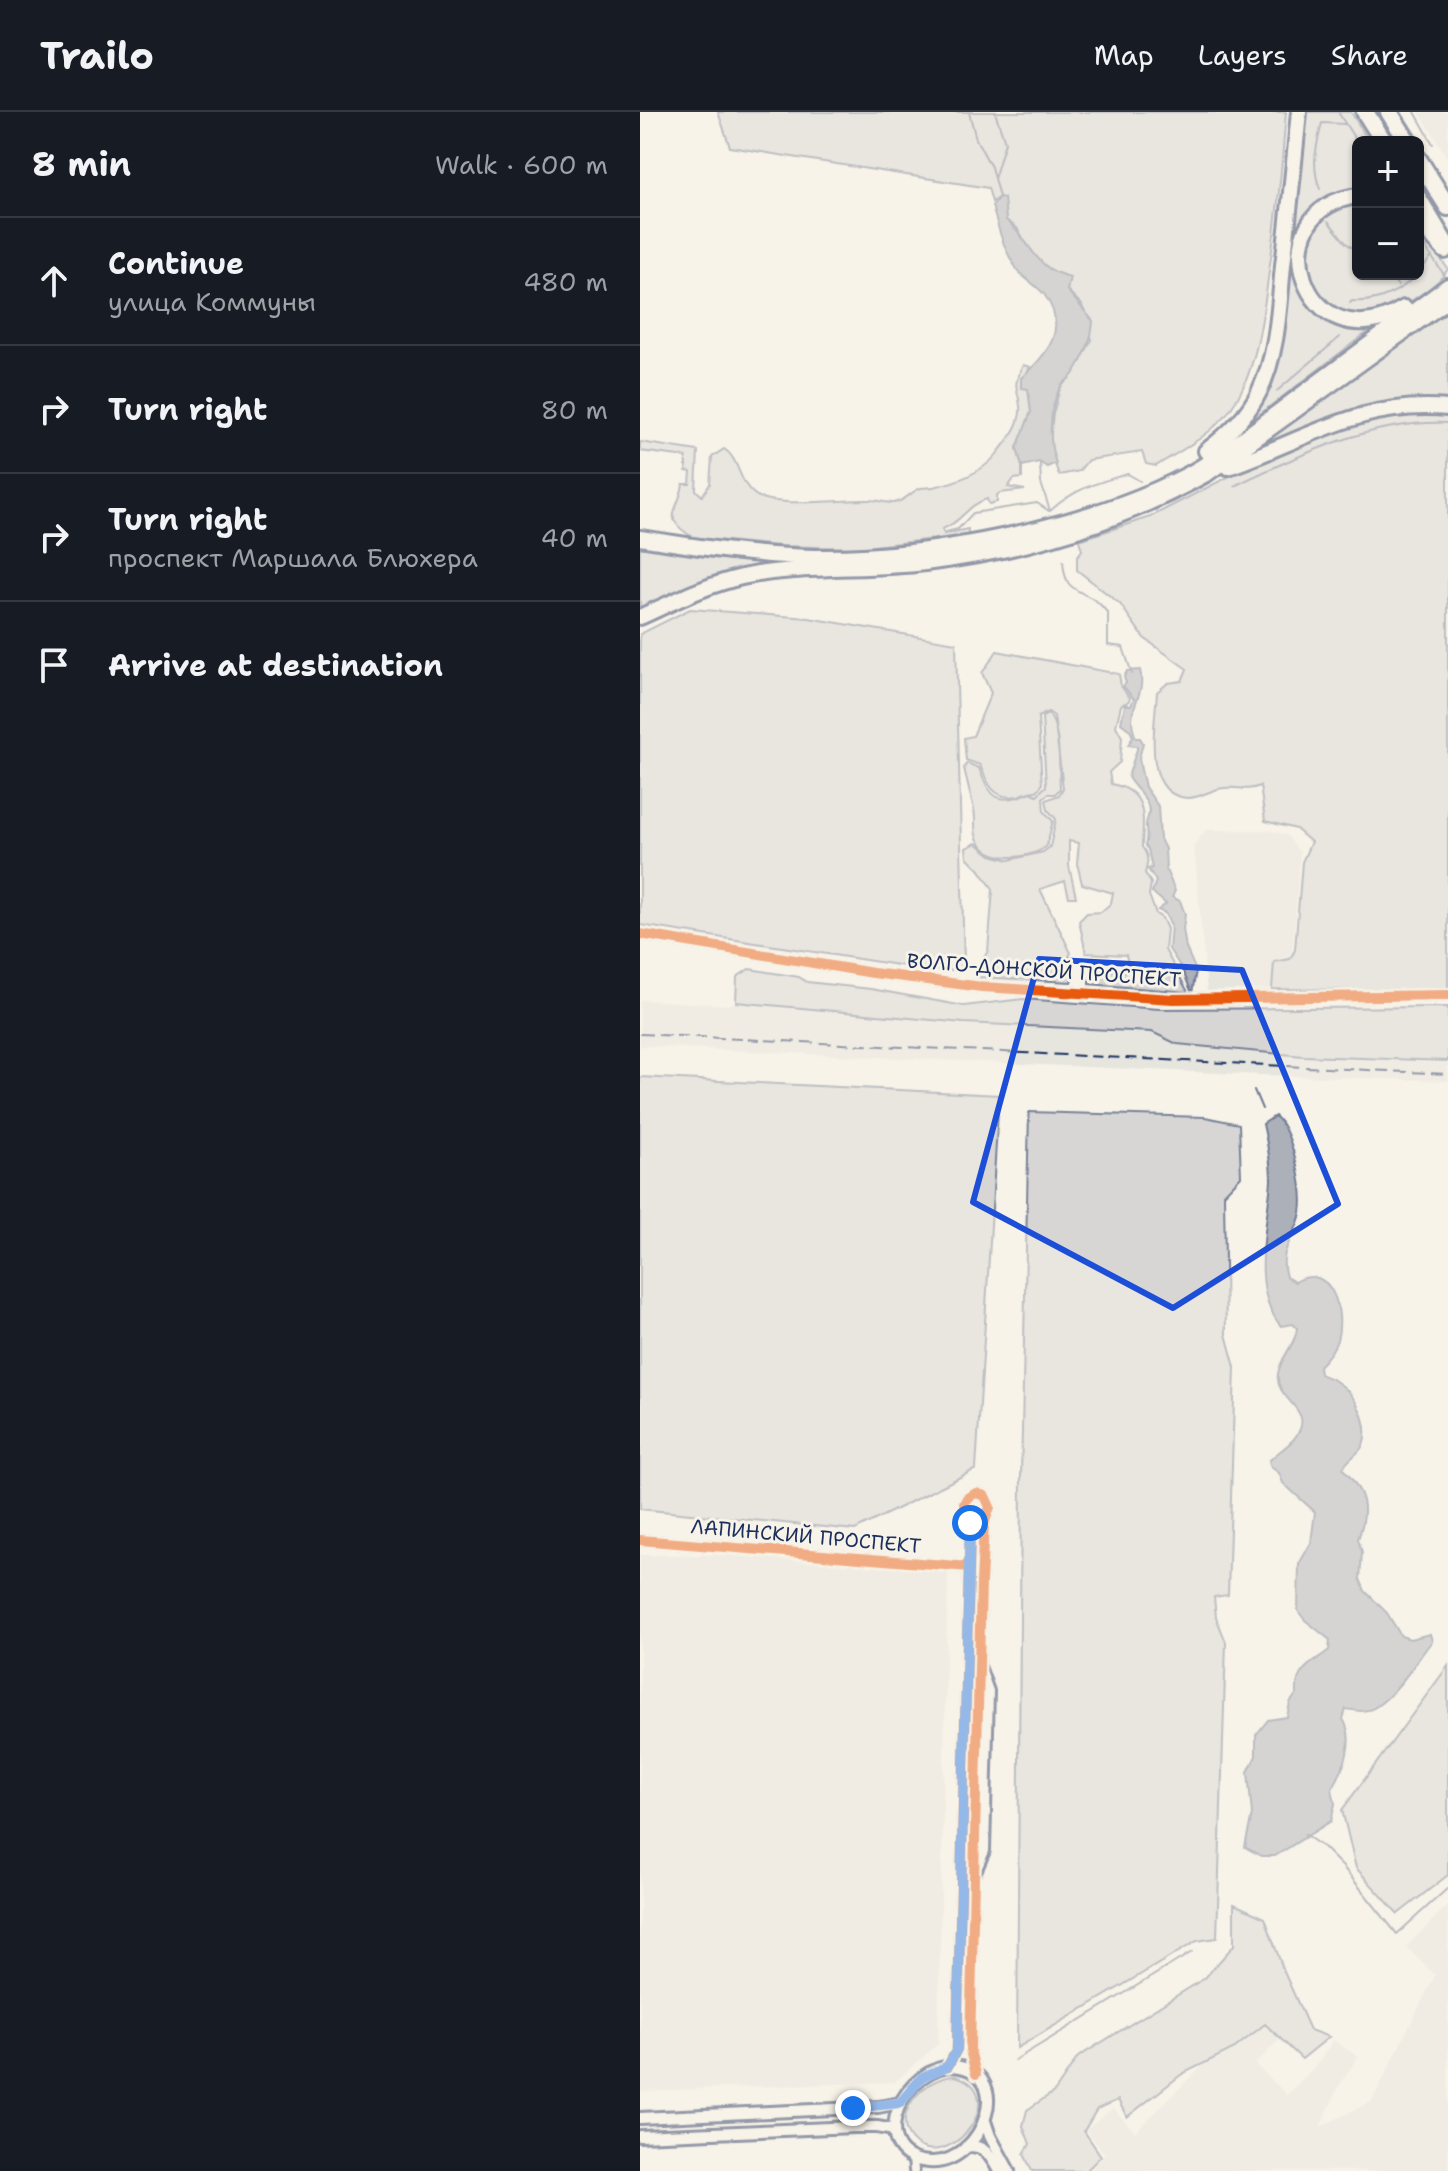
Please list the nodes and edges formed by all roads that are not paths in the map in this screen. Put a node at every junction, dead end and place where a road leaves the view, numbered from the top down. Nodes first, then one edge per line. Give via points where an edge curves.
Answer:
1 (1299, 112) edge
2 (1365, 112) edge
3 (1389, 112) edge
4 (1380, 136) edge
5 (1404, 136) edge
6 (1424, 169) edge
7 (1352, 197) edge
8 (1448, 207) edge
9 (1424, 208) edge
10 (1424, 228) edge
11 (1448, 248) edge
12 (1448, 254) edge
13 (1446, 287) edge
14 (1448, 408) edge
15 (1208, 473) junction
16 (1148, 491) junction
17 (640, 538) edge
18 (640, 617) edge
19 (640, 934) edge
20 (1448, 995) edge
21 (640, 1540) edge
22 (969, 1567) junction
23 (948, 2066) junction
24 (976, 2074) junction
25 (900, 2103) junction
26 (640, 2118) edge
27 (985, 2121) junction
28 (894, 2130) junction
29 (640, 2136) edge
30 (966, 2147) junction
31 (913, 2158) junction
32 (943, 2161) junction
33 (914, 2171) edge
34 (934, 2171) edge
35 (999, 2171) edge
36 (1009, 2171) edge

1 - 16 main road via 1277,327 1259,393 1220,441
2 - 4 highway
3 - 5 highway
6 - 8 highway
7 - 13 main road via 1326,207 1302,239 1299,268 1304,286 1322,310 1348,321 1374,321
9 - 11 highway
10 - 12 main road
13 - 15 main road
13 - 16 main road via 1266,421 1189,473
14 - 15 main road via 1406,408 1347,418
15 - 18 main road via 1121,516 1029,544 927,563 743,577
16 - 17 main road via 1055,525 893,553 812,557
19 - 20 street, ВОЛГО-ДОНСКОЙ ПРОСПЕКТ via 982,987 1173,999
21 - 22 street, ЛАПИНСКИЙ ПРОСПЕКТ
22 - 23 street via 957,2049
22 - 24 street via 970,1523 964,1504 976,1493 985,1496 990,1507 984,1524 979,1663 970,2050
23 - 24 street
23 - 25 street via 922,2077
24 - 27 street via 988,2092
25 - 26 street
25 - 28 street
27 - 30 street
27 - 36 street
28 - 29 street
28 - 31 street
30 - 32 street
30 - 35 street via 984,2150
31 - 32 street
31 - 33 street
32 - 34 street

